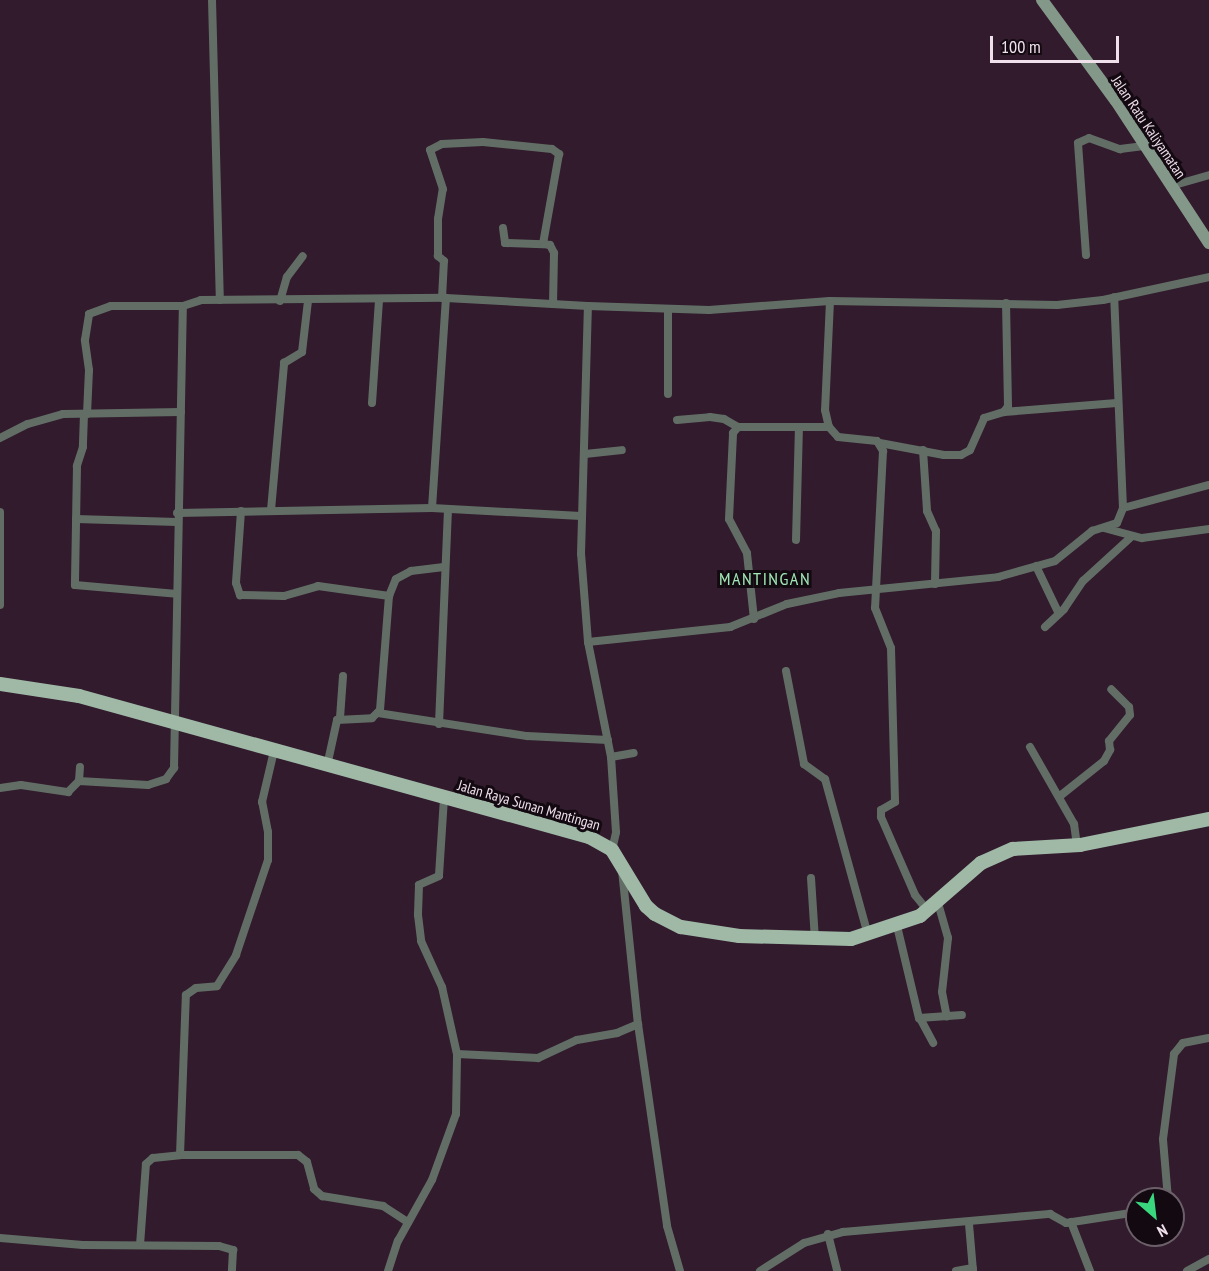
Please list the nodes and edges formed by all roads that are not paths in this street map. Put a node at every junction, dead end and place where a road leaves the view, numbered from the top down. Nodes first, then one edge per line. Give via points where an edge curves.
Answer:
1 (212, 0) edge
2 (1042, 0) edge
3 (1146, 146) junction
4 (1209, 175) edge
5 (1171, 186) junction
6 (503, 228) dead end
7 (1209, 243) edge
8 (543, 244) junction
9 (1086, 255) dead end
10 (303, 256) dead end
11 (1209, 277) edge
12 (1114, 297) junction
13 (444, 298) junction
14 (379, 299) junction
15 (220, 300) junction
16 (280, 301) junction
17 (308, 301) junction
18 (830, 301) junction
19 (1006, 303) junction
20 (553, 304) junction
21 (183, 306) junction
22 (588, 306) junction
23 (668, 309) junction
24 (668, 394) dead end
25 (372, 403) dead end
26 (1117, 403) junction
27 (181, 412) junction
28 (1004, 412) junction
29 (86, 414) junction
30 (677, 420) dead end
31 (738, 427) junction
32 (799, 427) junction
33 (829, 427) junction
34 (0, 438) edge
35 (880, 443) junction
36 (622, 450) dead end
37 (923, 450) junction
38 (585, 454) junction
39 (1209, 485) edge
40 (1123, 507) junction
41 (432, 508) junction
42 (448, 509) junction
43 (271, 510) junction
44 (241, 511) junction
45 (0, 512) edge
46 (581, 516) junction
47 (177, 518) junction
48 (76, 519) junction
49 (1104, 528) junction
50 (1209, 529) edge
51 (1131, 537) junction
52 (796, 540) dead end
53 (1036, 566) junction
54 (444, 567) junction
55 (935, 584) junction
56 (875, 588) junction
57 (177, 594) junction
58 (389, 596) junction
59 (0, 605) edge
60 (1059, 614) junction
61 (754, 619) junction
62 (1045, 627) dead end
63 (588, 642) junction
64 (786, 671) dead end
65 (343, 676) dead end
66 (0, 684) edge
67 (1111, 689) dead end
68 (378, 713) junction
69 (340, 718) junction
70 (173, 724) junction
71 (439, 724) junction
72 (608, 740) junction
73 (1030, 747) dead end
74 (274, 751) junction
75 (634, 753) dead end
76 (611, 757) junction
77 (327, 766) junction
78 (80, 767) dead end
79 (79, 781) junction
80 (0, 788) edge
81 (1060, 795) junction
82 (444, 798) junction
83 (1209, 819) edge
84 (1079, 846) junction
85 (617, 856) junction
86 (811, 878) dead end
87 (933, 906) junction
88 (897, 926) junction
89 (868, 935) junction
90 (815, 940) junction
91 (962, 1015) dead end
92 (947, 1017) junction
93 (921, 1020) junction
94 (638, 1024) junction
95 (1209, 1038) edge
96 (933, 1043) dead end
97 (457, 1054) junction
98 (180, 1155) junction
99 (1167, 1187) edge
100 (1125, 1214) edge
101 (408, 1222) junction
102 (1071, 1222) junction
103 (969, 1224) junction
104 (828, 1234) junction
105 (0, 1238) edge
106 (140, 1245) junction
107 (1209, 1259) edge
108 (973, 1270) edge
109 (232, 1271) edge
110 (388, 1271) edge
111 (680, 1271) edge
112 (760, 1271) edge
113 (837, 1271) edge
114 (956, 1271) edge
115 (1090, 1271) edge
116 (1187, 1271) edge

1 - 15 street
2 - 3 main road, Jalan Ratu Kaliyamatan
3 - 5 main road, Jalan Ratu Kaliyamatan
3 - 9 street via 1120,149 1089,138 1078,143
4 - 5 street
5 - 7 main road, Jalan Ratu Kaliyamatan
6 - 8 street via 505,243
8 - 13 street via 561,160 557,152 483,142 434,146 430,156 443,189 438,256 444,261
8 - 20 street via 554,250
10 - 16 street via 287,277
11 - 12 street
12 - 19 street via 1057,305
12 - 26 street
13 - 14 street
13 - 20 street
13 - 41 street
14 - 17 street
14 - 25 street
15 - 16 street
15 - 21 street via 193,301
16 - 17 street
17 - 43 street via 302,352 284,363
18 - 19 street
18 - 23 street
18 - 33 street via 825,410
19 - 28 street via 1010,373 1008,406
20 - 22 street
21 - 27 street
21 - 29 street via 111,306 89,314 85,340 90,370
22 - 23 street
22 - 38 street
23 - 24 street
26 - 28 street
26 - 40 street
27 - 29 street
27 - 47 street
28 - 37 street via 984,418 970,450 961,455
29 - 34 street via 50,417
29 - 48 street
30 - 31 street via 710,417
31 - 32 street
31 - 61 street via 730,445 729,519 747,553
32 - 33 street
32 - 52 street
33 - 35 street via 838,437
35 - 37 street
35 - 56 street via 883,451
36 - 38 street
37 - 55 street via 927,511 936,531
38 - 46 street
39 - 40 street
40 - 49 street via 1121,519
41 - 42 street
41 - 43 street
42 - 46 street
42 - 54 street
43 - 44 street
44 - 47 street
44 - 58 street via 236,583 240,595 284,596 318,586
45 - 59 street
46 - 63 street
47 - 48 street
47 - 57 street
48 - 57 street via 75,585
49 - 51 street
49 - 53 street via 1087,534 1063,557
50 - 51 street
51 - 60 street via 1083,581
53 - 55 street via 980,580
53 - 60 street
54 - 58 street via 406,572 396,579
54 - 71 street
55 - 56 street
56 - 61 street via 787,604
56 - 87 street via 879,623 891,648 894,718 895,802 881,810 881,817 915,895
57 - 70 street
58 - 68 street
60 - 62 street
61 - 63 street via 730,627
63 - 72 street
64 - 89 street via 804,764 825,780
65 - 69 street
66 - 70 main road, Jalan Raya Sunan Mantingan via 79,696
67 - 81 street via 1129,707 1130,715 1109,741 1110,750 1104,761
68 - 69 street via 366,719
68 - 71 street
69 - 77 street via 335,723
70 - 74 main road, Jalan Raya Sunan Mantingan
70 - 79 street via 174,768 166,779 148,785
71 - 72 street via 573,740
72 - 76 street
73 - 81 street
74 - 77 main road, Jalan Raya Sunan Mantingan
74 - 98 street via 262,802 268,860 236,955 217,986 196,988 186,995
75 - 76 street
76 - 85 street
77 - 82 main road, Jalan Raya Sunan Mantingan
78 - 79 street
79 - 80 street via 74,790 64,793 21,785
81 - 84 street via 1076,828
82 - 85 main road, Jalan Raya Sunan Mantingan via 589,837
82 - 97 street via 439,876 419,885 418,907 421,941 442,987
83 - 84 main road
84 - 87 main road via 1013,849 995,856 970,871
85 - 90 main road via 646,906 681,927 739,936
85 - 94 street
86 - 90 street
87 - 88 main road
87 - 92 street via 948,938 942,992
88 - 89 main road
88 - 93 street
89 - 90 main road
91 - 92 street
92 - 93 street
93 - 96 street
94 - 97 street via 617,1033 578,1040 544,1057
94 - 111 street via 667,1226
95 - 99 street via 1183,1043 1174,1054 1163,1139
97 - 101 street via 456,1114 432,1180
98 - 101 street via 298,1155 307,1162 314,1189 322,1196 383,1206
98 - 106 street via 153,1158 146,1164
100 - 102 street
101 - 110 street via 391,1255
102 - 103 street via 1050,1214
102 - 115 street
103 - 104 street
103 - 108 street
104 - 112 street
104 - 113 street
105 - 106 street via 18,1243
106 - 109 street via 230,1248 234,1253
107 - 116 street
108 - 114 street

